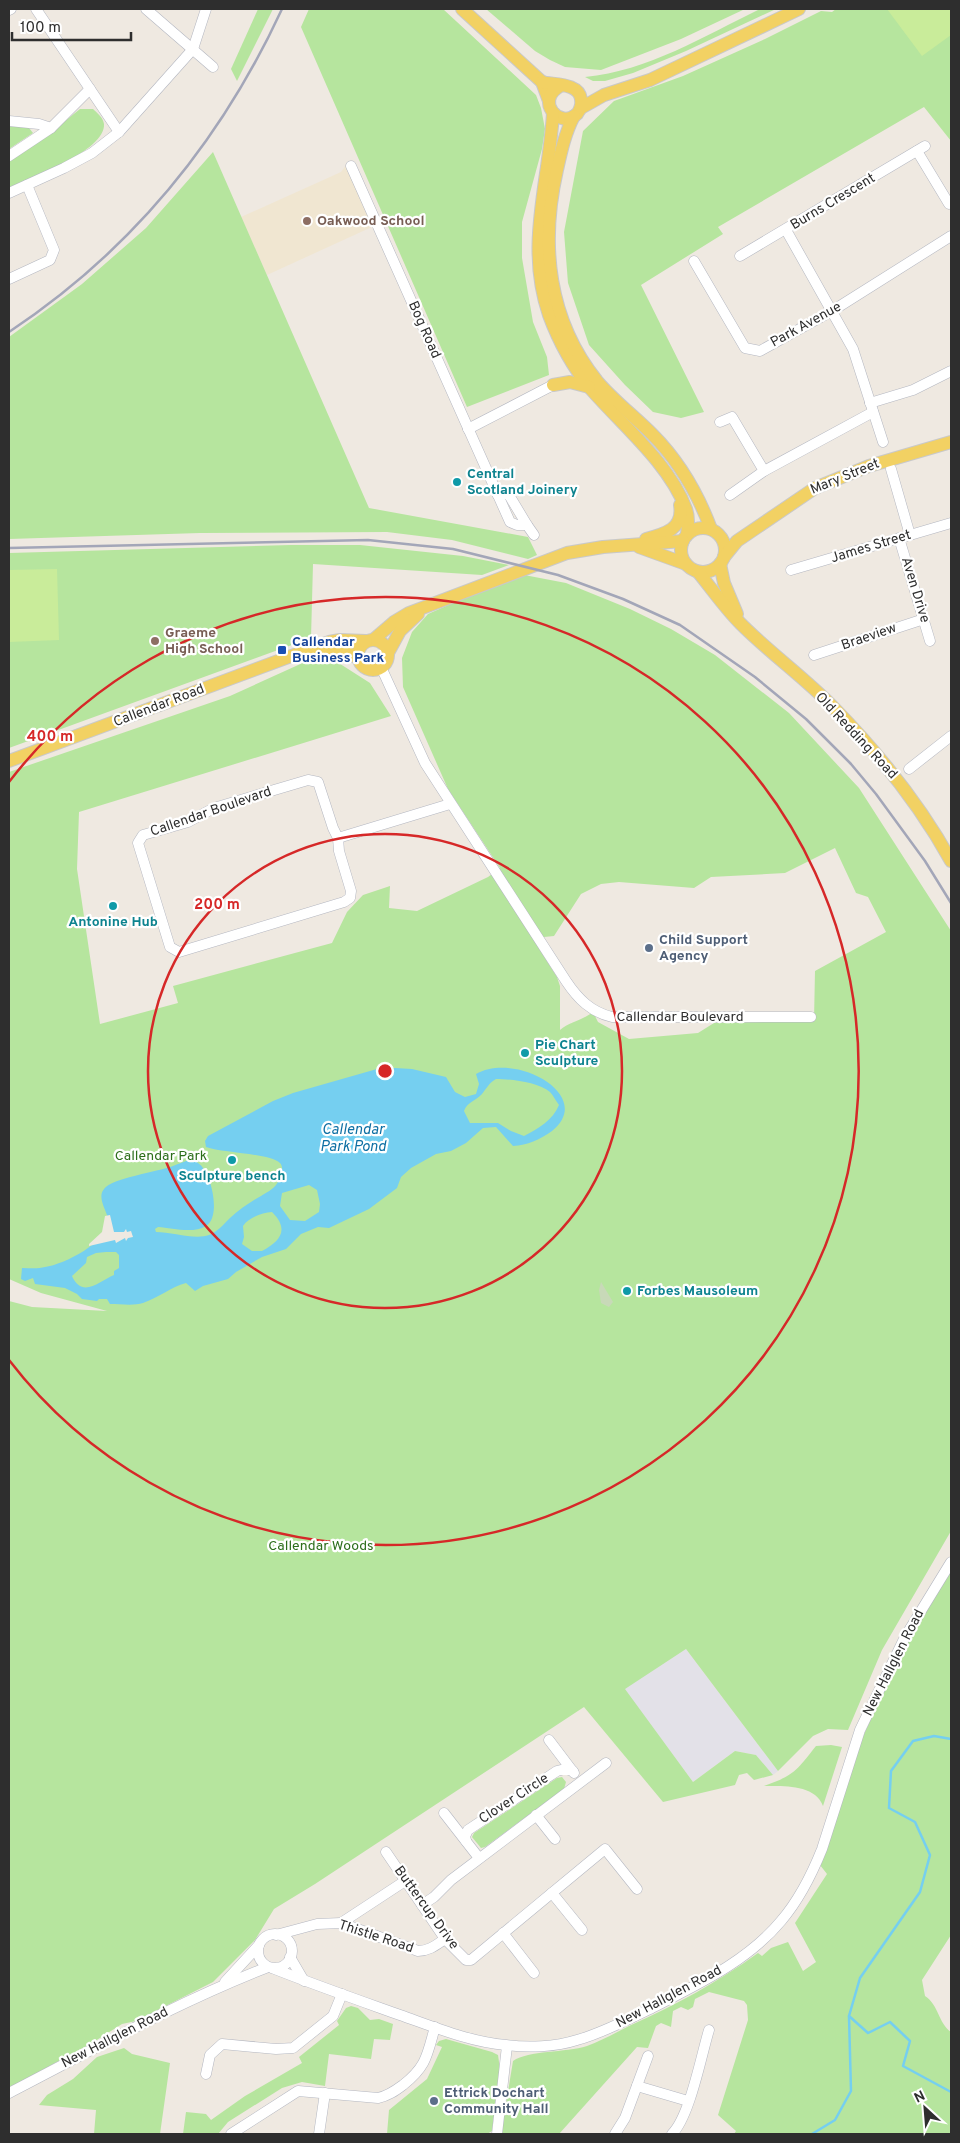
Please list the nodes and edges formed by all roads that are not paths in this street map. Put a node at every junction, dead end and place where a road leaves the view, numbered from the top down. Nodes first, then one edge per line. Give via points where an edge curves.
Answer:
1 (36, 9) edge
2 (146, 9) edge
3 (206, 9) edge
4 (462, 9) edge
5 (799, 9) edge
6 (193, 50) junction
7 (213, 67) dead end
8 (542, 82) junction
9 (560, 86) junction
10 (90, 89) junction
11 (580, 95) junction
12 (604, 95) junction
13 (549, 101) junction
14 (577, 112) junction
15 (553, 113) junction
16 (9, 121) edge
17 (51, 128) junction
18 (119, 132) junction
19 (9, 156) edge
20 (350, 166) dead end
21 (27, 185) junction
22 (9, 193) edge
23 (949, 204) dead end
24 (786, 230) junction
25 (951, 236) edge
26 (740, 256) dead end
27 (694, 261) dead end
28 (9, 279) edge
29 (832, 311) junction
30 (568, 358) junction
31 (951, 370) edge
32 (553, 385) junction
33 (589, 387) junction
34 (872, 408) junction
35 (720, 422) dead end
36 (468, 430) junction
37 (951, 442) edge
38 (889, 464) junction
39 (764, 471) junction
40 (730, 495) dead end
41 (683, 508) junction
42 (951, 523) edge
43 (714, 532) junction
44 (686, 533) junction
45 (748, 533) junction
46 (534, 535) dead end
47 (910, 535) junction
48 (899, 538) junction
49 (626, 546) junction
50 (722, 561) junction
51 (686, 564) junction
52 (792, 570) dead end
53 (698, 572) junction
54 (428, 606) junction
55 (924, 619) junction
56 (743, 625) junction
57 (370, 640) junction
58 (930, 641) dead end
59 (309, 649) junction
60 (388, 653) junction
61 (814, 655) dead end
62 (358, 658) junction
63 (381, 667) junction
64 (951, 736) edge
65 (9, 761) edge
66 (909, 769) dead end
67 (450, 804) junction
68 (338, 838) junction
69 (951, 861) edge
70 (811, 1017) dead end
71 (951, 1562) edge
72 (549, 1740) dead end
73 (606, 1764) dead end
74 (573, 1771) junction
75 (581, 1782) junction
76 (444, 1813) dead end
77 (536, 1815) junction
78 (554, 1839) dead end
79 (466, 1841) junction
80 (386, 1852) dead end
81 (479, 1858) junction
82 (405, 1881) junction
83 (637, 1889) dead end
84 (552, 1893) junction
85 (422, 1905) junction
86 (341, 1923) junction
87 (304, 1928) junction
88 (582, 1930) dead end
89 (503, 1934) junction
90 (276, 1935) junction
91 (445, 1939) junction
92 (259, 1944) junction
93 (290, 1944) junction
94 (290, 1956) junction
95 (270, 1967) junction
96 (534, 1973) dead end
97 (304, 1981) junction
98 (223, 1984) junction
99 (342, 1994) junction
100 (435, 2027) junction
101 (709, 2030) dead end
102 (507, 2046) junction
103 (648, 2056) dead end
104 (206, 2074) dead end
105 (637, 2086) junction
106 (9, 2093) edge
107 (325, 2093) junction
108 (688, 2101) junction
109 (678, 2132) edge
110 (231, 2134) edge
111 (320, 2134) edge
112 (497, 2134) edge
113 (615, 2134) edge

1 - 10 street
2 - 6 street
3 - 6 street
4 - 8 main road
5 - 12 main road via 650,80
6 - 7 street
6 - 18 street
8 - 9 main road
8 - 13 main road
9 - 11 main road via 572,87
9 - 13 main road
10 - 17 street
10 - 18 street
11 - 12 main road
11 - 14 main road
12 - 14 main road
13 - 15 main road
14 - 15 main road via 563,118
14 - 43 main road via 569,126 554,184 548,240 552,288 559,313 577,353 598,382 672,456
15 - 30 main road via 550,154 539,216 538,264 550,316
16 - 17 street
17 - 19 street
18 - 21 street via 92,153
20 - 36 street, Bog Road
21 - 22 street
21 - 28 street via 54,250 50,260
23 - 24 street, Burns Crescent via 921,149
24 - 26 street, Burns Crescent
24 - 29 street
25 - 29 street, Park Avenue
27 - 29 street, Park Avenue via 745,348 760,351
29 - 34 street via 853,349
30 - 32 main road via 563,374
30 - 33 main road
31 - 34 street
32 - 33 main road via 570,382
32 - 36 street
33 - 41 main road via 656,461 669,478
34 - 38 street
34 - 39 street
35 - 39 street via 732,417
36 - 46 street, Bog Road via 510,522 527,525
37 - 38 main road, Mary Street
38 - 45 main road, Mary Street via 844,475 815,488
38 - 47 street
39 - 40 street
41 - 44 main road
41 - 49 main road via 674,529
42 - 47 street, James Street
43 - 44 main road via 698,529
43 - 45 main road, Mary Street via 726,536
43 - 50 main road via 725,546
44 - 49 main road
44 - 51 main road via 681,552
45 - 50 main road, Mary Street via 734,544
47 - 48 street, James Street
48 - 52 street, James Street
48 - 55 street, Aven Drive
49 - 51 main road
49 - 54 main road via 562,554
50 - 53 main road via 710,572
50 - 56 main road, Old Redding Road via 729,597
51 - 53 main road
53 - 56 main road, Old Redding Road
54 - 57 main road via 394,622
54 - 60 main road via 400,631
55 - 58 street, Aven Drive
55 - 61 street, Braeview
56 - 69 main road, Old Redding Road via 833,708 870,748 923,815
57 - 59 main road, Callendar Road via 340,640
57 - 60 main road via 385,645
57 - 62 main road via 360,648
59 - 62 main road, Callendar Road via 338,651
59 - 65 main road, Callendar Road
60 - 63 main road
62 - 63 main road via 369,669
63 - 67 street, Callendar Boulevard via 426,762
64 - 66 street, Old Redding Road
67 - 68 street
67 - 70 street, Callendar Boulevard via 574,993 593,1010 612,1017
68 - 68 street, Callendar Boulevard via 351,891 350,898 344,902 179,952 170,947 138,844 143,835 188,822 214,808 308,780 318,782
71 - 102 street, New Hallglen Road via 905,1637 860,1730 816,1864 781,1922 733,1964 609,2029 576,2041
72 - 74 street
73 - 75 street, Clover Circle
74 - 75 street
74 - 79 street, Clover Circle via 557,1771 468,1830
75 - 77 street, Clover Circle
76 - 79 street
77 - 78 street
77 - 81 street, Clover Circle
79 - 81 street
80 - 82 street, Buttercup Drive
81 - 85 street, Clover Circle
82 - 85 street, Buttercup Drive
82 - 86 street
83 - 84 street, Buttercup Drive via 604,1850
84 - 88 street
84 - 89 street, Buttercup Drive
85 - 91 street, Buttercup Drive
86 - 87 street, Thistle Road
86 - 91 street, Thistle Road via 418,1951 433,1948
87 - 90 street, Thistle Road
87 - 93 street
89 - 91 street, Buttercup Drive via 471,1960 466,1960
89 - 96 street
90 - 92 street via 264,1938
90 - 93 street
92 - 95 street via 259,1957
92 - 98 street, New Hallglen Road
93 - 94 street
94 - 95 street via 282,1966
94 - 97 street
95 - 97 street, New Hallglen Road
95 - 98 street, New Hallglen Road
97 - 99 street, New Hallglen Road
98 - 106 street, New Hallglen Road
99 - 100 street, New Hallglen Road
99 - 104 street via 333,2016 293,2048 222,2044 210,2055
100 - 102 street, New Hallglen Road
100 - 107 street via 418,2074 392,2093 378,2098
101 - 108 street
102 - 112 street
103 - 105 street
105 - 108 street
105 - 113 street via 626,2118
107 - 110 street via 298,2091
107 - 111 street
108 - 109 street

